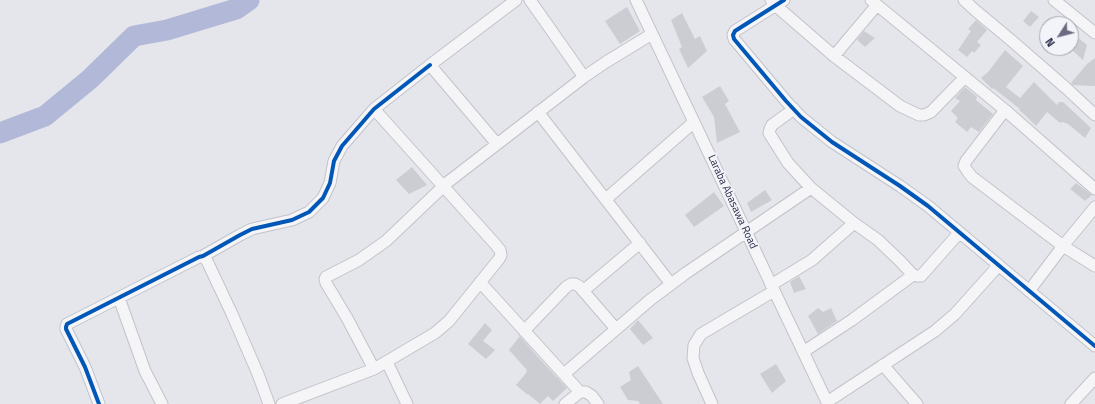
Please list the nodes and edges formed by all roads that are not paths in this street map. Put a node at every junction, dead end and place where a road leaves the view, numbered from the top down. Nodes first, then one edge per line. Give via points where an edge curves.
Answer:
1 (516, 0) edge
2 (530, 0) edge
3 (636, 0) edge
4 (964, 0) edge
5 (1054, 0) edge
6 (777, 2) edge
7 (874, 3) edge
8 (1095, 33) edge
9 (652, 34) junction
10 (834, 56) junction
11 (430, 65) junction
12 (584, 77) junction
13 (965, 77) junction
14 (374, 109) junction
15 (794, 109) junction
16 (1005, 110) junction
17 (538, 112) junction
18 (1095, 115) edge
19 (694, 122) junction
20 (497, 144) junction
21 (443, 186) junction
22 (811, 188) junction
23 (1095, 189) edge
24 (606, 199) junction
25 (1095, 207) edge
26 (854, 223) junction
27 (746, 232) junction
28 (959, 233) junction
29 (640, 243) junction
30 (1063, 246) junction
31 (203, 256) junction
32 (999, 265) junction
33 (1095, 266) edge
34 (913, 275) junction
35 (480, 282) junction
36 (672, 284) junction
37 (773, 288) junction
38 (583, 291) junction
39 (1030, 291) junction
40 (119, 298) junction
41 (616, 330) junction
42 (524, 331) junction
43 (1095, 346) edge
44 (803, 352) junction
45 (387, 362) junction
46 (883, 365) junction
47 (374, 369) junction
48 (564, 374) junction
49 (1095, 378) edge
50 (580, 392) junction
51 (828, 403) edge
52 (99, 404) edge
53 (162, 404) edge
54 (269, 404) edge
55 (282, 404) edge
56 (407, 404) edge
57 (565, 404) edge
58 (598, 404) edge
59 (712, 404) edge
60 (917, 404) edge
61 (1071, 404) edge

1 - 11 street
2 - 12 street
3 - 9 street, Laraba Abasawa Road
4 - 18 street
5 - 8 street
6 - 10 street
6 - 15 street via 735,31 734,40
7 - 10 street
7 - 13 street
9 - 12 street
9 - 19 street, Laraba Abasawa Road
10 - 13 street via 900,106 919,115 931,112
11 - 14 street
11 - 20 street
12 - 17 street
13 - 16 street
14 - 21 street
14 - 31 street via 342,146 334,161 330,183 323,198 309,212 292,220 252,229
15 - 22 street via 772,125 769,133 788,163
15 - 28 street via 832,142 928,206
16 - 23 street
16 - 30 street via 964,166 972,177
17 - 20 street
17 - 24 street
19 - 24 street
19 - 27 street, Laraba Abasawa Road
20 - 21 street
21 - 35 street via 500,250 500,259
21 - 47 street via 386,241 325,279
22 - 26 street
22 - 27 street
24 - 29 street
25 - 30 street
26 - 34 street via 878,240
26 - 37 street via 812,260
27 - 36 street
27 - 37 street, Laraba Abasawa Road
28 - 32 street
28 - 34 street via 921,276
29 - 36 street
29 - 38 street
30 - 33 street
30 - 39 street
31 - 40 street
31 - 54 street via 232,314
32 - 39 street
32 - 46 street via 955,314 935,331
34 - 44 street
35 - 42 street
35 - 45 street via 449,321 435,333
36 - 41 street
37 - 44 street, Laraba Abasawa Road
37 - 59 street via 701,334 694,345 693,358
38 - 41 street
38 - 42 street via 575,284 566,287
39 - 43 street
40 - 52 street via 70,322 66,327
40 - 53 street via 145,371
41 - 48 street
42 - 48 street
44 - 51 street, Laraba Abasawa Road
45 - 47 street
45 - 56 street
46 - 51 street
46 - 60 street
47 - 55 street
48 - 50 street
49 - 61 street
50 - 57 street
50 - 58 street via 592,396

